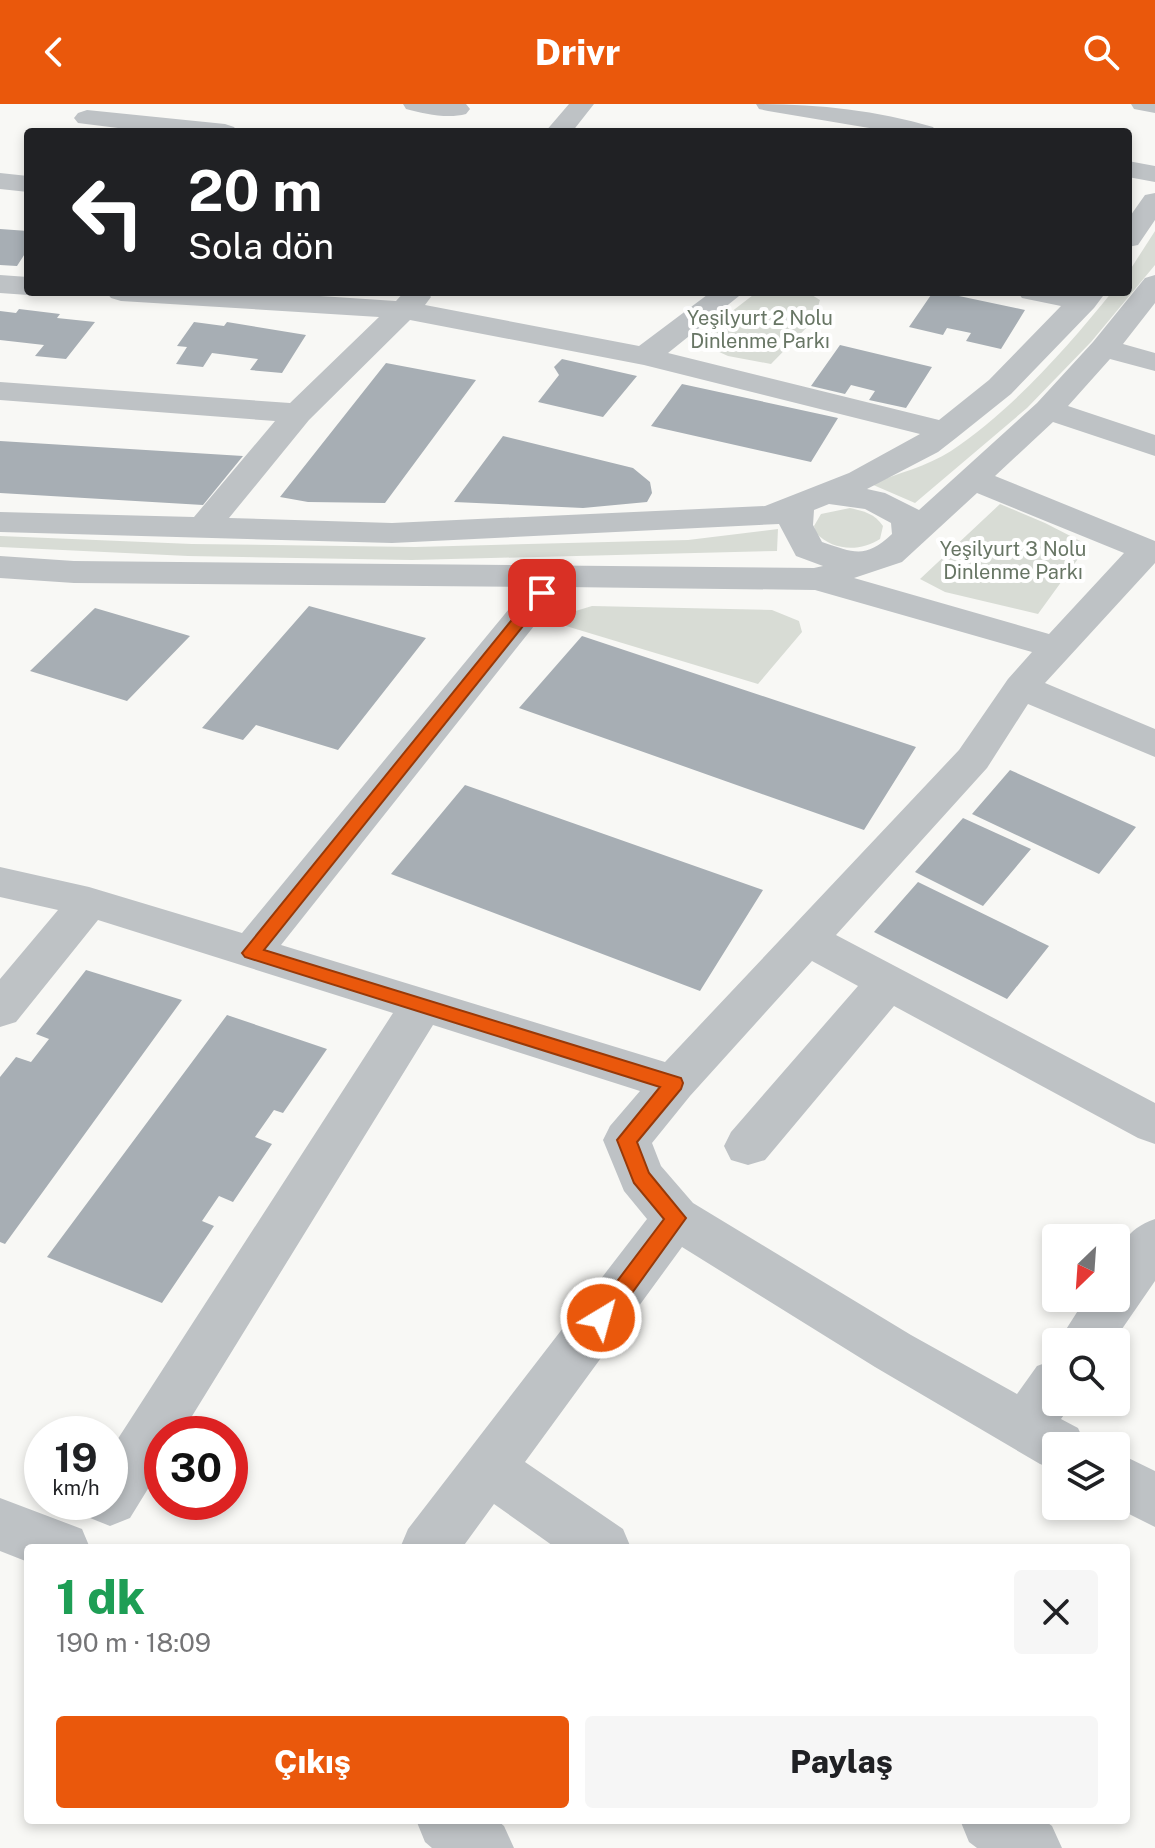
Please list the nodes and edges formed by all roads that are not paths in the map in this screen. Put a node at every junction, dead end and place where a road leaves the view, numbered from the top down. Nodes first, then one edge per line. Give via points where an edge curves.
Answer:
1 (99, 104) edge
2 (415, 104) edge
3 (582, 104) edge
4 (768, 104) edge
5 (928, 104) edge
6 (1143, 104) edge
7 (1155, 106) edge
8 (459, 107) edge
9 (186, 128) edge
10 (441, 128) edge
11 (561, 128) edge
12 (897, 128) edge
13 (910, 128) edge
14 (1132, 170) edge
15 (1155, 174) edge
16 (0, 181) edge
17 (24, 184) edge
18 (1155, 201) edge
19 (1132, 233) edge
20 (0, 284) edge
21 (24, 286) edge
22 (251, 296) edge
23 (724, 296) edge
24 (1087, 297) edge
25 (1150, 300) edge
26 (413, 301) edge
27 (1104, 348) junction
28 (645, 356) junction
29 (1155, 362) edge
30 (0, 391) edge
31 (1048, 410) junction
32 (298, 413) junction
33 (945, 431) junction
34 (1155, 446) edge
35 (972, 479) junction
36 (812, 500) junction
37 (0, 522) edge
38 (203, 528) junction
39 (910, 538) junction
40 (1150, 552) edge
41 (858, 566) junction
42 (0, 567) edge
43 (74, 572) junction
44 (555, 576) junction
45 (817, 579) junction
46 (0, 600) edge
47 (1054, 647) junction
48 (1021, 687) junction
49 (1155, 744) edge
50 (0, 882) edge
51 (89, 902) junction
52 (807, 939) junction
53 (251, 953) junction
54 (888, 982) junction
55 (422, 1005) junction
56 (0, 1010) edge
57 (674, 1083) junction
58 (1155, 1125) edge
59 (748, 1146) dead end
60 (676, 1218) junction
61 (1155, 1240) edge
62 (1130, 1276) edge
63 (1042, 1436) edge
64 (489, 1468) junction
65 (128, 1471) edge
66 (1130, 1486) edge
67 (1155, 1501) edge
68 (97, 1520) edge
69 (0, 1524) edge
70 (52, 1544) edge
71 (82, 1544) edge
72 (431, 1544) edge
73 (597, 1544) edge
74 (452, 1824) edge
75 (997, 1824) edge
76 (482, 1848) edge
77 (1030, 1848) edge

1 - 9 street via 87,118
2 - 8 street
3 - 11 street
4 - 12 street
5 - 13 street
6 - 7 street
8 - 10 street
14 - 15 street
16 - 17 street
18 - 19 street
20 - 21 street
22 - 26 street
23 - 28 street
24 - 33 street via 1000,387
25 - 27 street
26 - 28 street
26 - 32 street
27 - 29 street
27 - 31 street
28 - 33 street
30 - 32 street
31 - 34 street
31 - 35 street
32 - 38 street
33 - 36 street via 861,480
35 - 39 street
35 - 40 street
36 - 38 street via 770,516 537,529 392,533
36 - 39 street via 873,500 908,518
36 - 41 street via 796,525 808,549
37 - 38 street
39 - 41 street via 890,555
40 - 47 street
41 - 45 street
42 - 43 street
43 - 44 street
43 - 46 street
44 - 45 street
44 - 53 street
45 - 47 street
47 - 48 street
48 - 49 street
48 - 52 street via 973,759
50 - 51 street
51 - 53 street
51 - 56 street
52 - 54 street
52 - 57 street
53 - 55 street
54 - 58 street
54 - 59 street
55 - 57 street
55 - 65 street
57 - 60 street via 627,1140 641,1177
60 - 63 street
60 - 64 street
61 - 62 street
64 - 72 street
64 - 73 street
66 - 67 street
68 - 71 street
69 - 70 street
74 - 76 street
75 - 77 street

